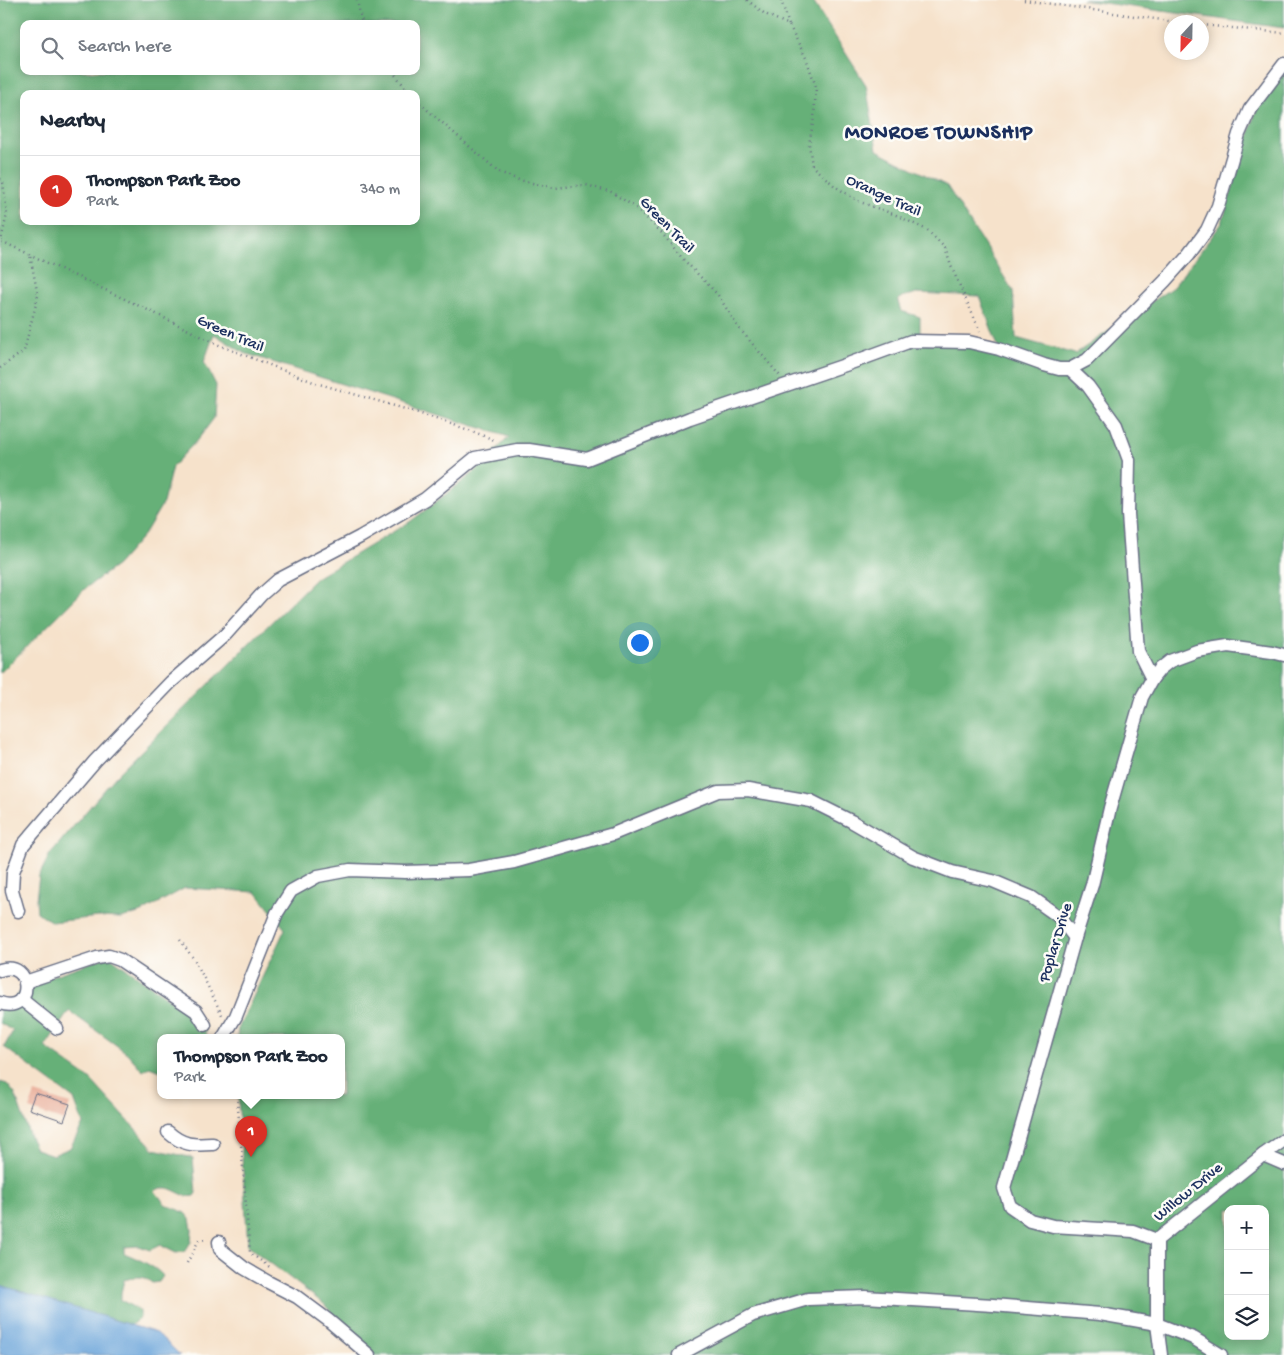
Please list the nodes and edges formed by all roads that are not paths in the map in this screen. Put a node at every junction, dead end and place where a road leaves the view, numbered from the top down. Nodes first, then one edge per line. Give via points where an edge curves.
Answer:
1 (1284, 64) edge
2 (1070, 369) junction
3 (1284, 655) edge
4 (1152, 679) junction
5 (18, 911) dead end
6 (1075, 938) junction
7 (0, 970) edge
8 (25, 982) junction
9 (21, 999) junction
10 (0, 1003) edge
11 (205, 1025) dead end
12 (57, 1028) dead end
13 (226, 1034) edge
14 (168, 1132) dead end
15 (1284, 1140) edge
16 (213, 1144) dead end
17 (1263, 1155) junction
18 (1284, 1164) edge
19 (216, 1240) road end
20 (1157, 1240) junction
21 (1157, 1324) junction
22 (370, 1355) edge
23 (679, 1355) edge
24 (1161, 1355) edge
25 (1221, 1355) edge

1 - 2 street via 1250,109 1238,134 1218,206 1207,230 1132,315 1086,360
2 - 4 street via 1088,386 1116,425 1129,460 1128,514 1138,651
2 - 5 street via 1044,365 969,342 911,342 690,418 587,458 529,450 475,458 425,499 278,580 226,634 171,682 95,761 23,845 13,872 12,890
3 - 4 street, Poplar Drive via 1228,646 1197,651 1170,661
4 - 6 street, Poplar Drive via 1142,697
6 - 13 street via 1058,916 1031,898 993,881 952,872 913,857 811,801 748,790 718,791 613,834 514,862 469,870 350,870 318,876 291,891 277,913
6 - 20 street, Poplar Drive via 1004,1188 1010,1206 1030,1220 1053,1226 1132,1231
7 - 8 street via 18,971
8 - 9 street via 26,991
8 - 11 street via 109,956 120,960 196,1012
9 - 10 street via 15,1004
9 - 12 street
14 - 16 street via 185,1143
15 - 17 street, Willow Drive
17 - 18 street
17 - 20 street, Willow Drive
19 - 22 street via 220,1249 244,1268 297,1297
20 - 21 street, Willow Drive
21 - 23 street via 1100,1314 993,1305 865,1297 808,1299 753,1315
21 - 24 street, Willow Drive
21 - 25 street via 1193,1338

